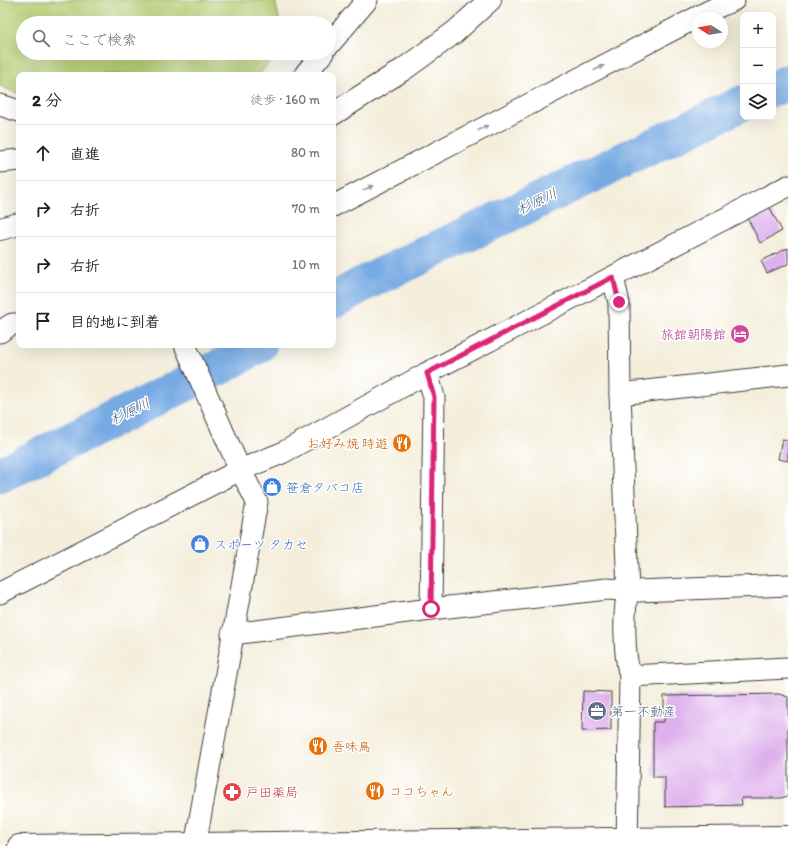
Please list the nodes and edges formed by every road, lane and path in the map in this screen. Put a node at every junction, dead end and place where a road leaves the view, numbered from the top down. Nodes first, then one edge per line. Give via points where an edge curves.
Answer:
1 (367, 0) edge
2 (490, 0) edge
3 (734, 0) edge
4 (336, 37) edge
5 (317, 60) edge
6 (307, 72) edge
7 (0, 105) edge
8 (16, 110) edge
9 (336, 112) edge
10 (16, 160) edge
11 (0, 162) edge
12 (788, 186) edge
13 (336, 204) edge
14 (16, 225) edge
15 (0, 229) edge
16 (613, 277) junction
17 (16, 324) edge
18 (0, 332) edge
19 (186, 348) edge
20 (427, 373) junction
21 (788, 375) edge
22 (620, 394) junction
23 (239, 466) junction
24 (788, 585) edge
25 (628, 590) junction
26 (0, 593) edge
27 (431, 609) junction
28 (232, 634) junction
29 (788, 668) edge
30 (630, 676) junction
31 (788, 837) edge
32 (627, 842) edge
33 (279, 844) edge
34 (195, 845) edge
35 (19, 846) edge

1 - 4 street
2 - 9 street via 455,32
13 -> 3 street
5 - 6 street
7 - 8 street
10 - 11 street
12 - 16 street
14 - 15 street
16 - 20 street
16 - 22 street via 619,302
17 - 18 street
19 - 23 street
20 - 23 street via 282,453
20 - 27 street via 434,397
21 - 22 street
22 - 25 street
23 - 26 street
23 - 28 street via 257,502
24 - 25 street
25 - 27 street via 607,589
25 - 30 street via 627,656
27 - 28 street
28 - 34 street
29 - 30 street
30 - 32 street
31 - 32 street
32 - 33 street
33 - 34 street
34 - 35 street

